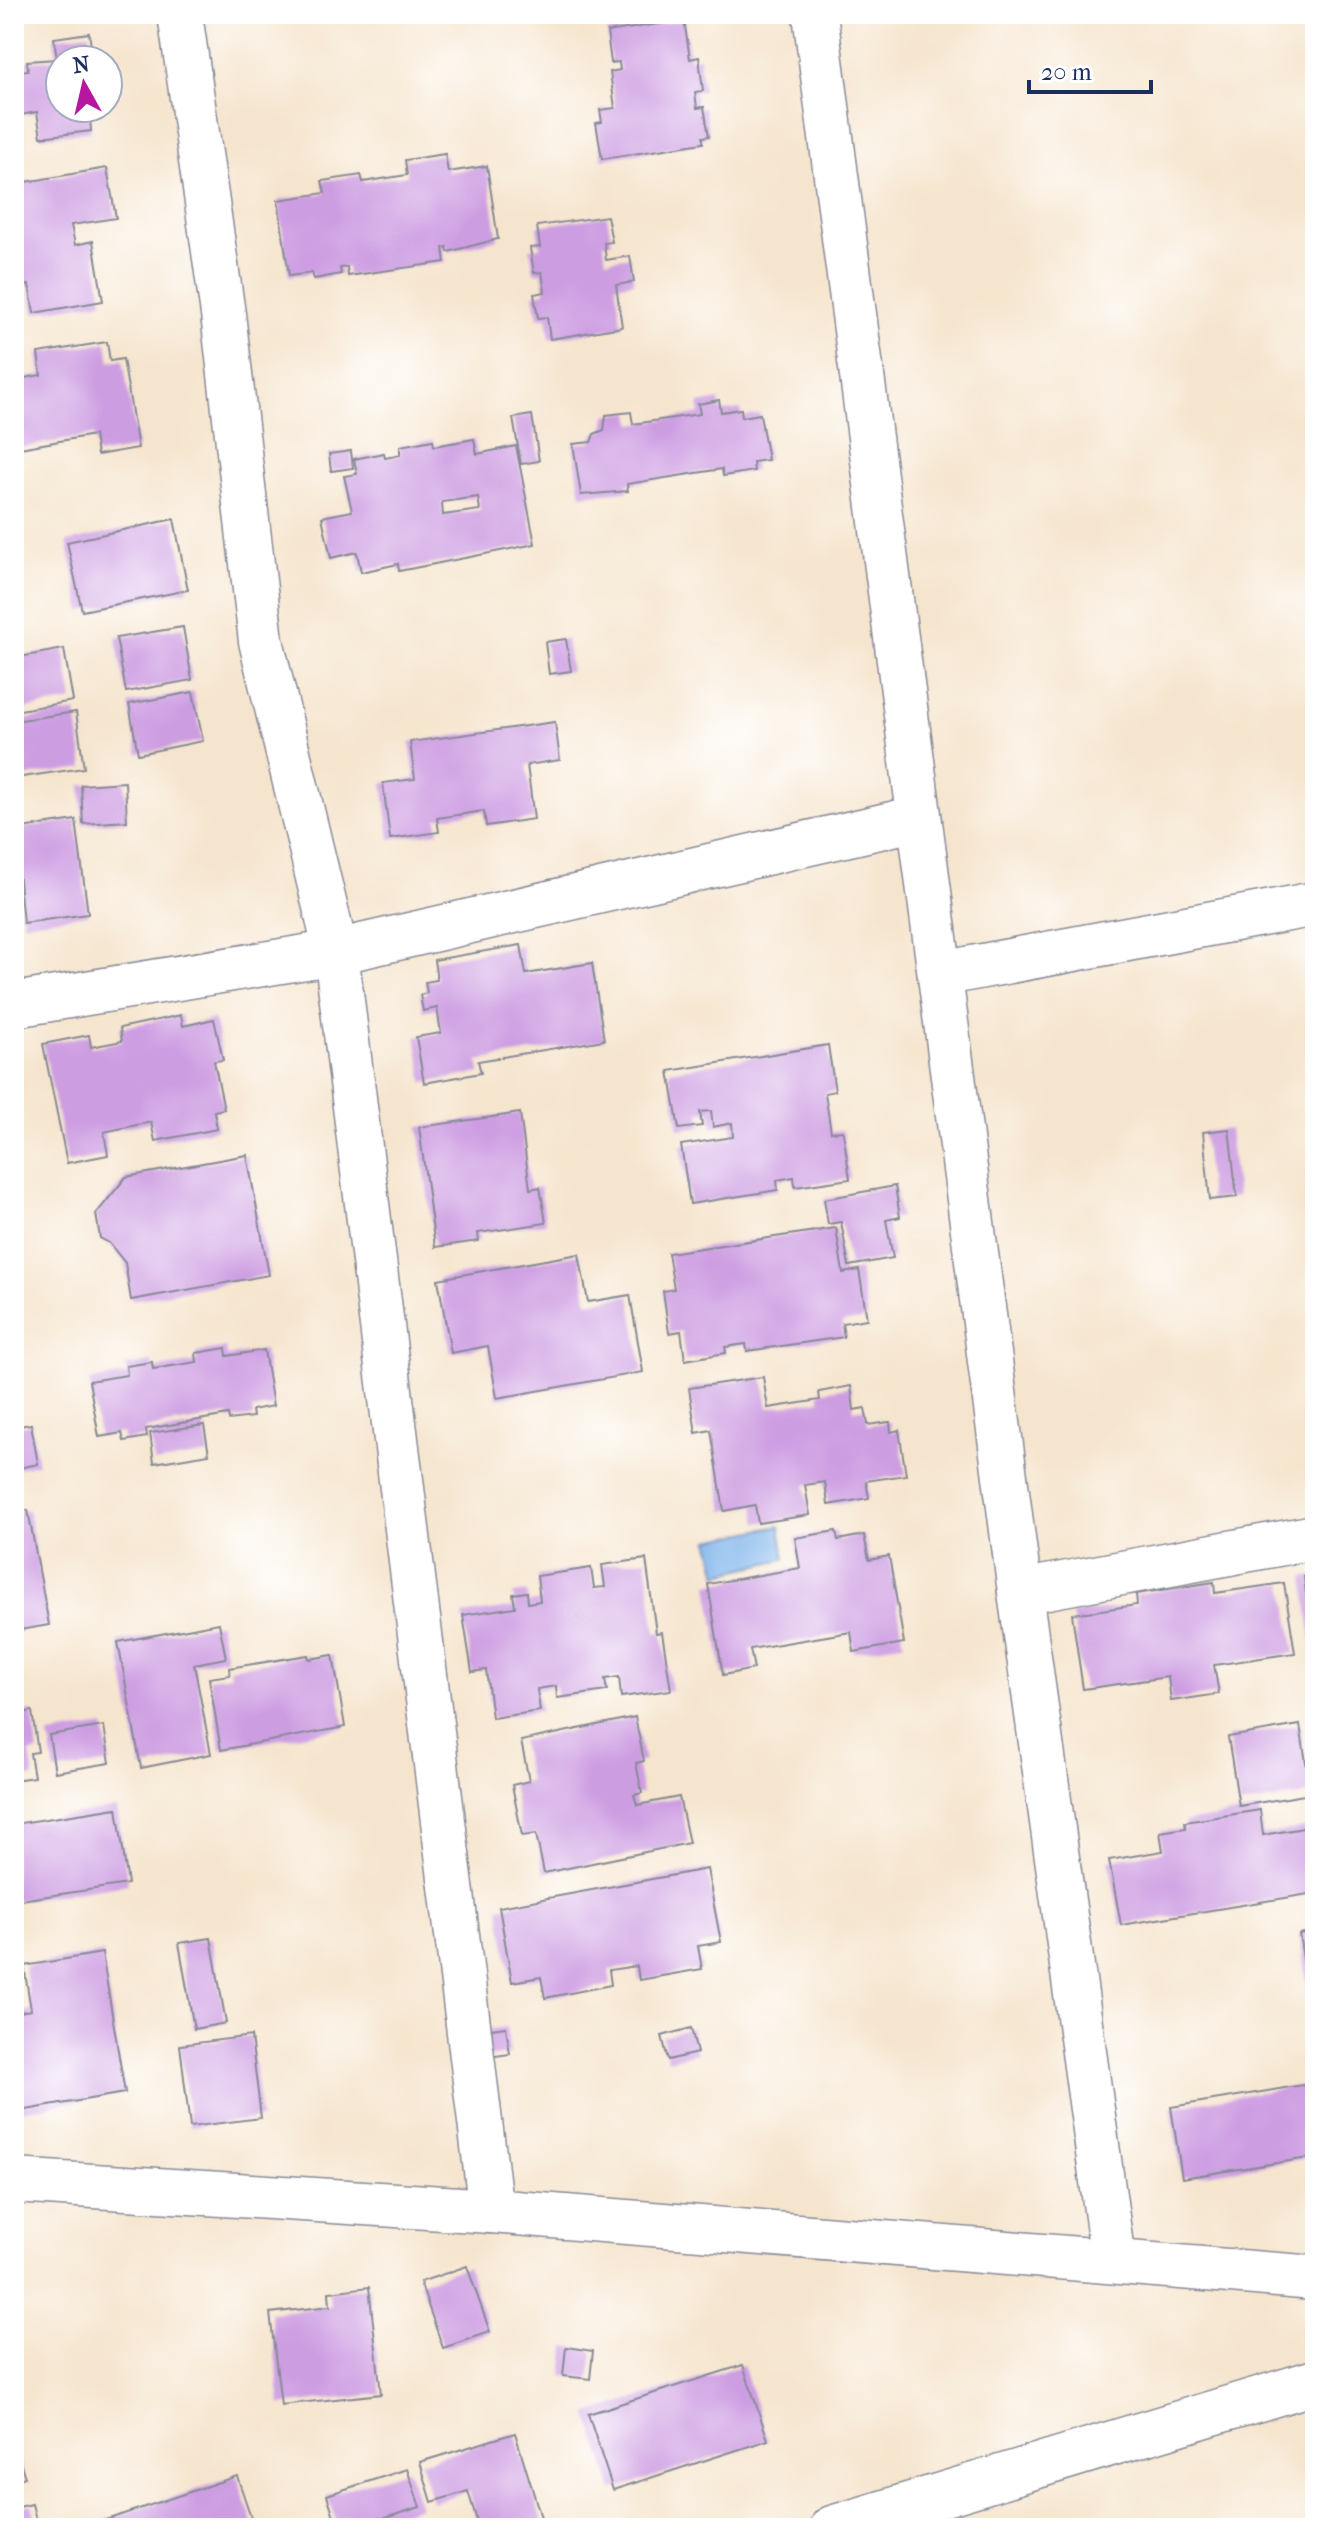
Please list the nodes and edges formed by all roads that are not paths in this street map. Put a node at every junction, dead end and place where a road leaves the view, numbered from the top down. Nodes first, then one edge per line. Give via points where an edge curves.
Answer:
1 (180, 14) edge
2 (815, 14) edge
3 (918, 818) junction
4 (1315, 904) edge
5 (336, 952) junction
6 (940, 974) junction
7 (14, 1005) edge
8 (1315, 1537) edge
9 (1020, 1592) junction
10 (14, 2181) edge
11 (491, 2211) junction
12 (1113, 2260) junction
13 (1315, 2278) edge
14 (1315, 2382) edge
15 (898, 2519) edge
16 (832, 2528) edge

1 - 5 street via 223,314 261,641
2 - 3 street
3 - 5 street
3 - 6 street
4 - 6 street
5 - 7 street
5 - 11 street
6 - 9 street
8 - 9 street
9 - 12 street
10 - 11 street
11 - 12 street
12 - 13 street
14 - 15 street
15 - 16 street

